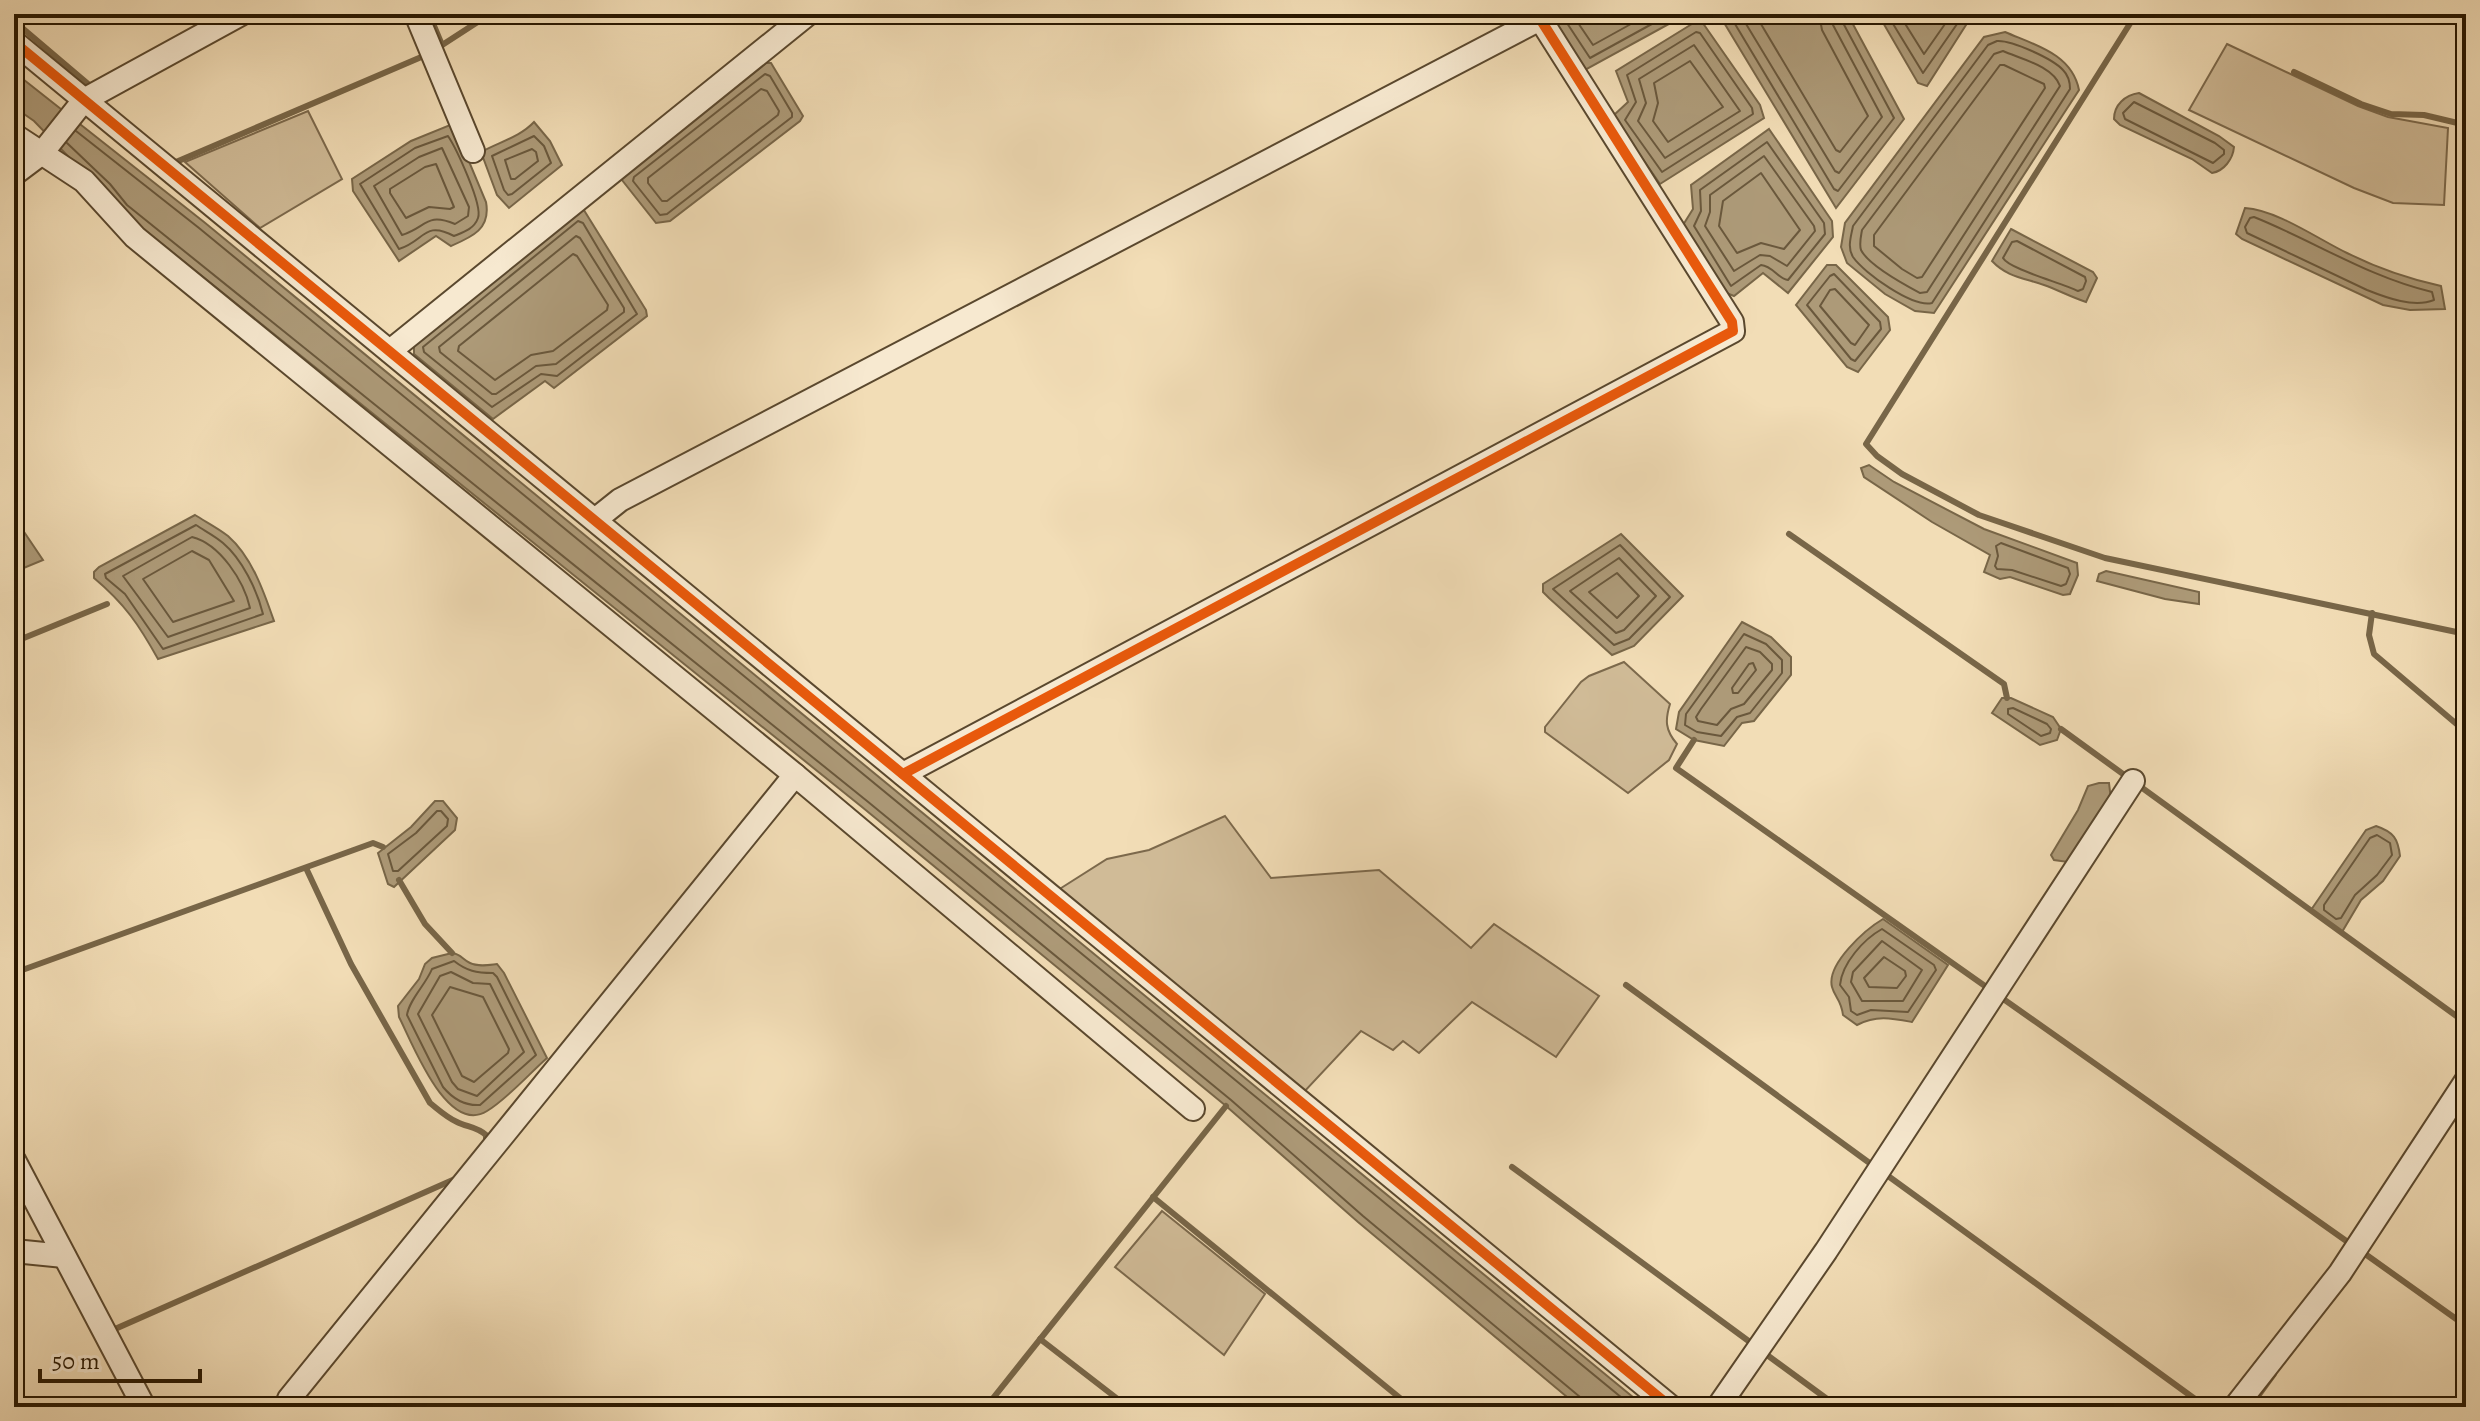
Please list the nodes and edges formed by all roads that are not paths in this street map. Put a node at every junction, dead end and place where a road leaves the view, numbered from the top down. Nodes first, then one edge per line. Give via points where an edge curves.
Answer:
1 (241, 14) edge
2 (416, 14) edge
3 (808, 14) edge
4 (1538, 16) edge
5 (14, 42) edge
6 (79, 105) junction
7 (14, 135) edge
8 (44, 149) junction
9 (473, 151) dead end
10 (14, 174) edge
11 (390, 351) junction
12 (595, 520) junction
13 (903, 774) junction
14 (795, 775) junction
15 (2133, 781) dead end
16 (2466, 1081) edge
17 (1193, 1109) dead end
18 (14, 1160) edge
19 (14, 1251) edge
20 (64, 1256) junction
21 (144, 1407) edge
22 (286, 1407) edge
23 (1671, 1407) edge
24 (1718, 1407) edge
25 (2235, 1407) edge

1 - 6 street
2 - 9 street
3 - 11 street
4 - 12 street via 620,500
4 - 13 street via 1733,331
5 - 6 street
6 - 8 street
6 - 11 street
7 - 8 street
8 - 10 street
8 - 14 street via 84,181 135,237
11 - 12 street
12 - 13 street
13 - 23 street
14 - 17 street
14 - 22 street
15 - 24 street
16 - 25 street via 2340,1273
18 - 20 street
19 - 20 street
20 - 21 street

